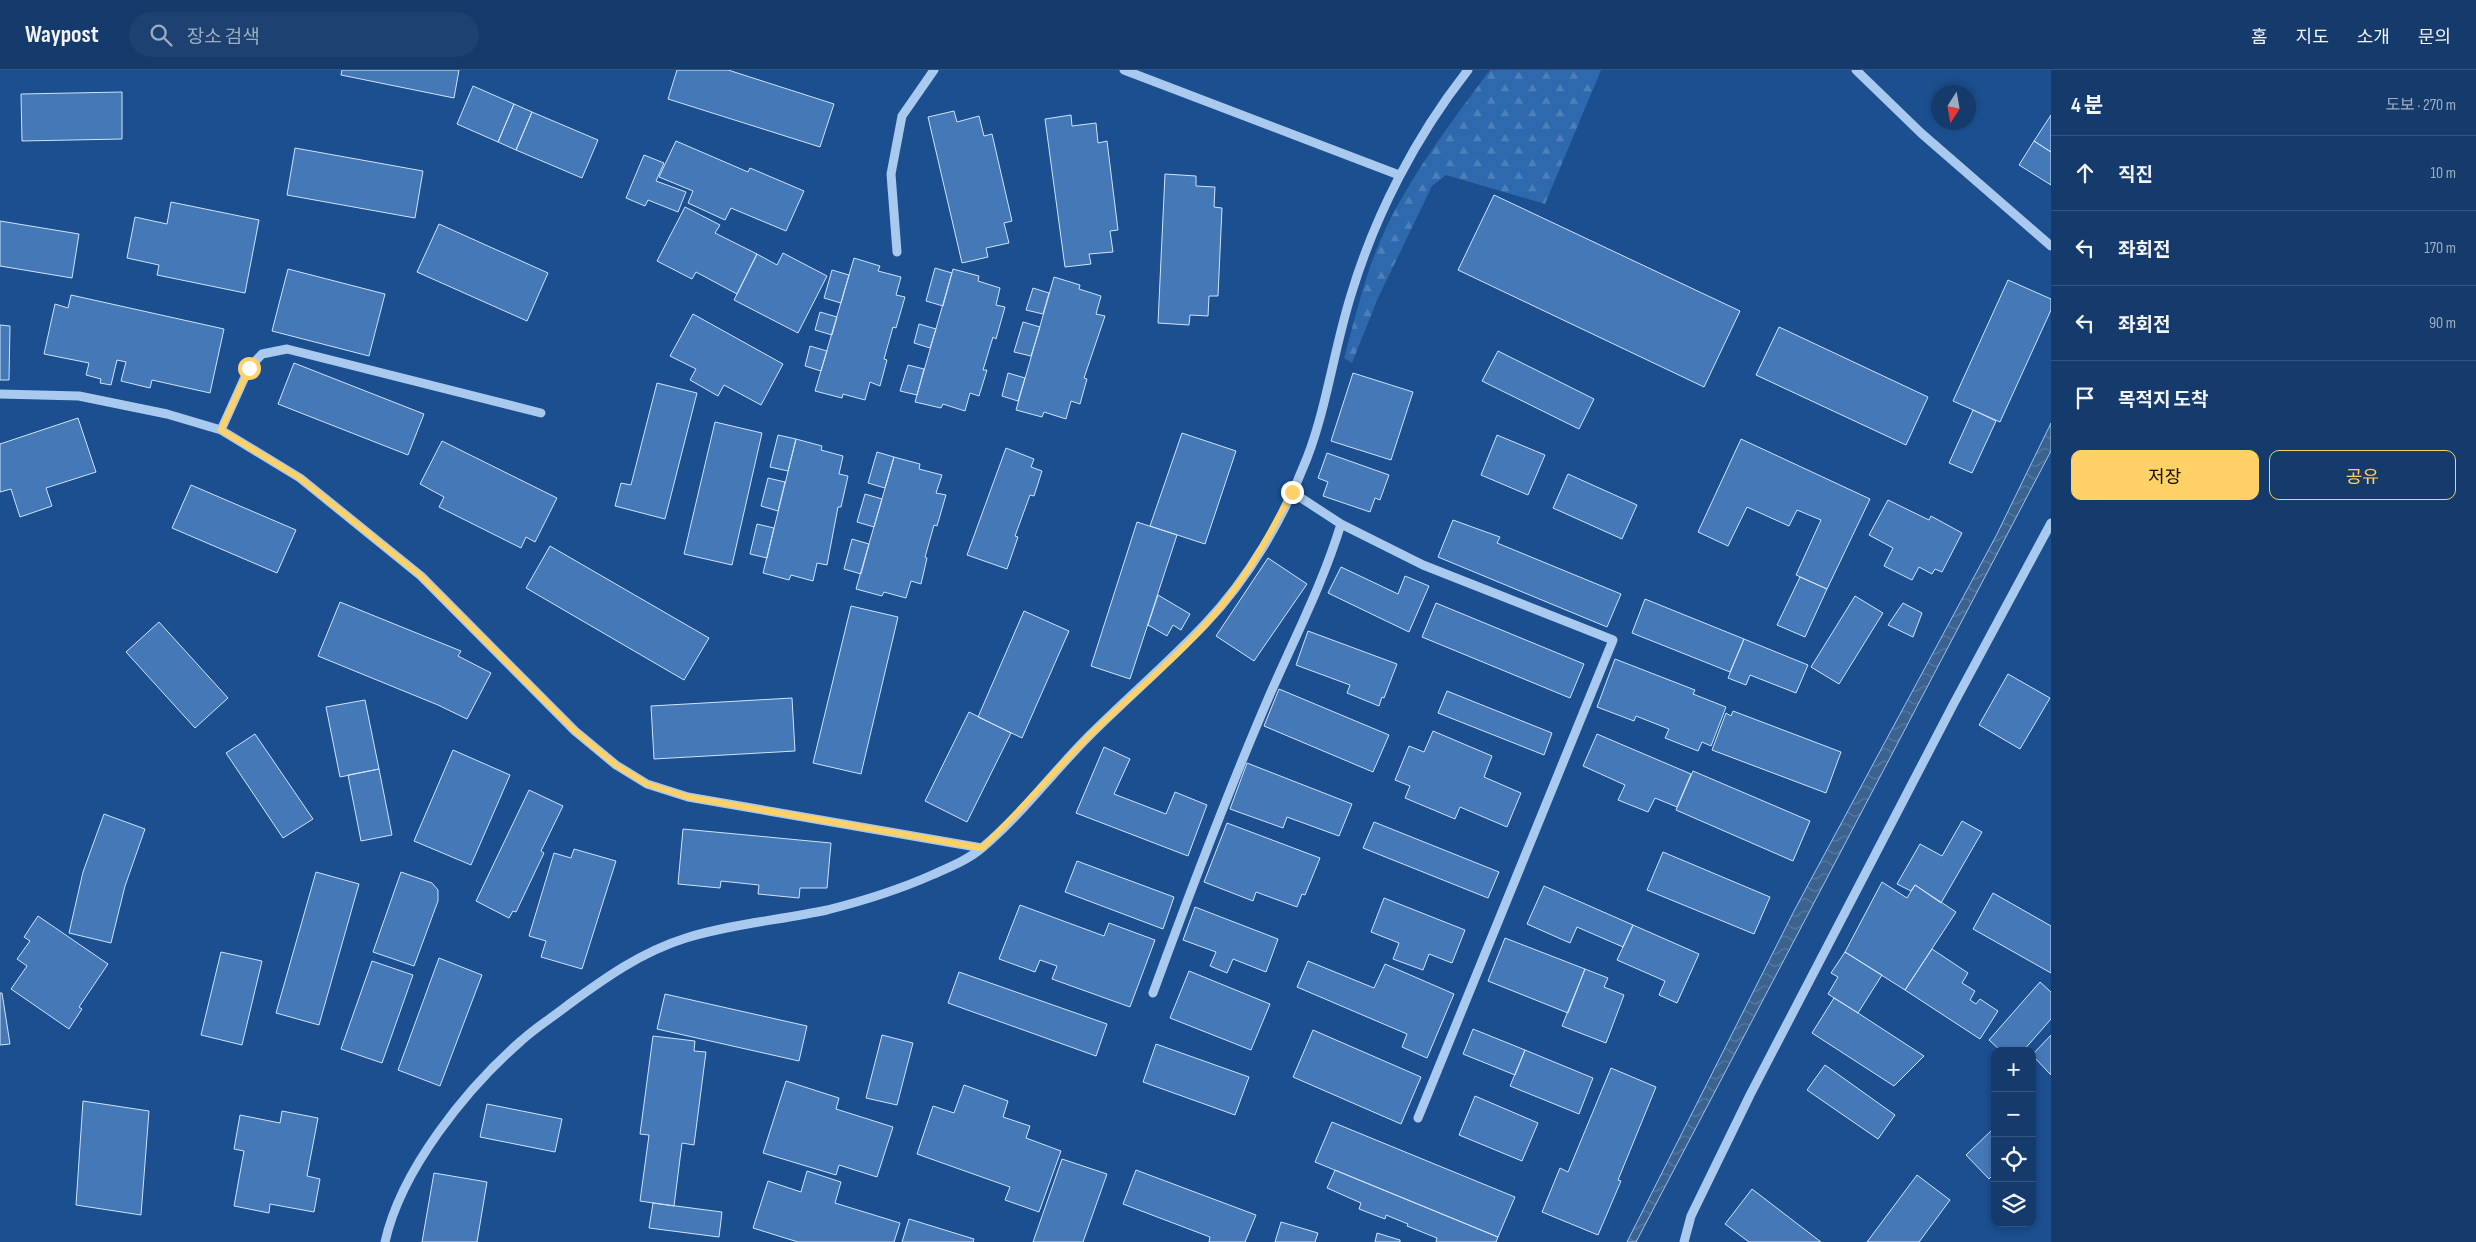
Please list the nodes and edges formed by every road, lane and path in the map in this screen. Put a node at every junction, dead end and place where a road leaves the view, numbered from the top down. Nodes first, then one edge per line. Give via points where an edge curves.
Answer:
1 (934, 70) edge
2 (1124, 70) edge
3 (1468, 70) edge
4 (1856, 70) edge
5 (1399, 175) junction
6 (2051, 246) edge
7 (897, 252) dead end
8 (0, 394) edge
9 (542, 413) dead end
10 (221, 430) junction
11 (1292, 492) junction
12 (2051, 523) edge
13 (1341, 524) junction
14 (982, 848) junction
15 (1153, 993) dead end
16 (1418, 1118) dead end
17 (385, 1242) edge
18 (1684, 1242) edge

1 - 7 street via 902,116 891,174
2 - 5 street
3 - 5 street
4 - 6 street via 1921,133
5 - 11 street via 1373,228 1353,287 1316,432
8 - 10 street via 78,396 167,414
9 - 10 street via 287,349 262,354 249,368
10 - 14 street via 300,478 421,576 575,731 616,765 647,784 688,797
11 - 13 street
11 - 14 street via 1236,587 1206,623 1088,737
12 - 18 street via 1750,1095 1691,1216
13 - 15 street via 1328,566 1210,838
13 - 16 street via 1423,566 1613,640
14 - 17 street via 961,862 900,889 827,910 685,938 626,963 521,1040 479,1083 438,1134 408,1180 389,1223

